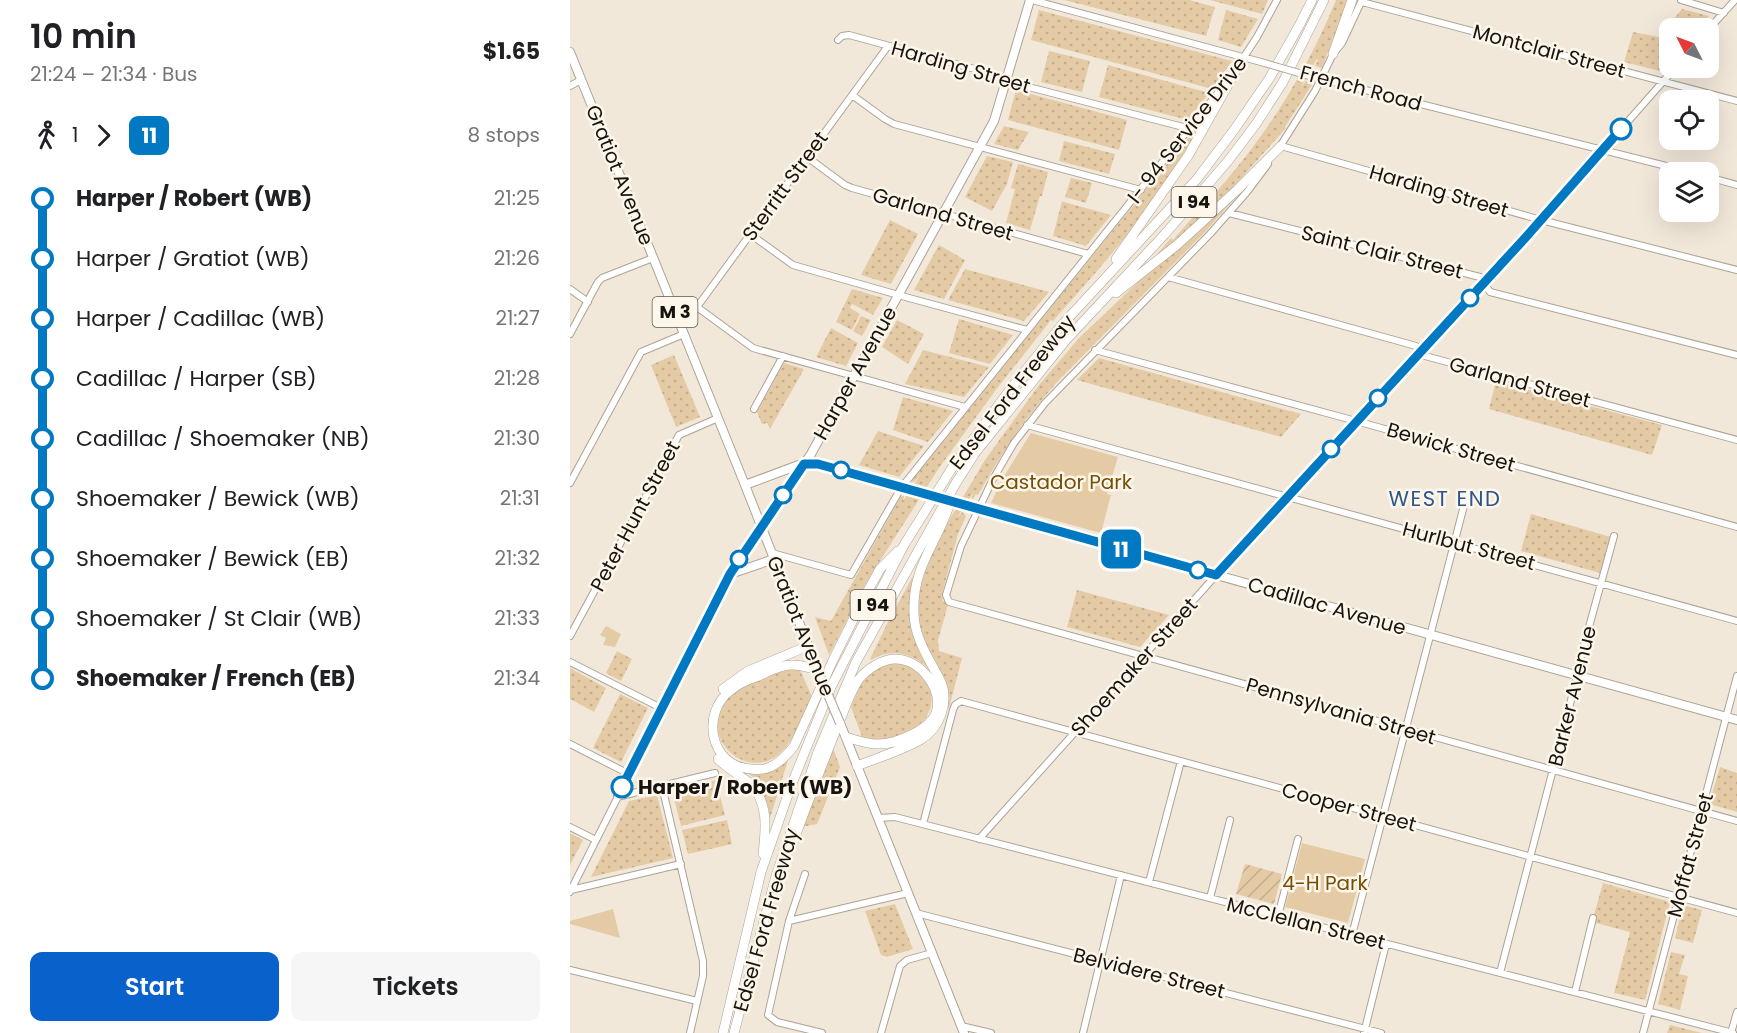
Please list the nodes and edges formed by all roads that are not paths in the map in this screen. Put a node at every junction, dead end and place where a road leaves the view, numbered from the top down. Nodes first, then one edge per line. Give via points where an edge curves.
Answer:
1 (1031, 0) edge
2 (1277, 0) edge
3 (1312, 0) edge
4 (1324, 0) edge
5 (1680, 0) edge
6 (1735, 0) edge
7 (1359, 1) edge
8 (1724, 13) junction
9 (1719, 18) edge
10 (838, 40) dead end
11 (888, 46) junction
12 (570, 52) edge
13 (1333, 54) joint
14 (1244, 57) junction
15 (1238, 67) junction
16 (1666, 78) edge
17 (1320, 79) junction
18 (581, 80) junction
19 (1006, 80) junction
20 (1663, 81) junction
21 (570, 86) edge
22 (852, 95) junction
23 (1737, 101) edge
24 (1191, 129) junction
25 (1281, 146) junction
26 (980, 147) junction
27 (1603, 150) junction
28 (807, 157) junction
29 (1659, 164) edge
30 (1719, 180) edge
31 (1737, 185) edge
32 (1141, 190) junction
33 (1229, 213) junction
34 (943, 214) junction
35 (1540, 220) junction
36 (750, 234) junction
37 (1088, 254) junction
38 (653, 258) junction
39 (1737, 270) edge
40 (1168, 277) junction
41 (1484, 283) junction
42 (1096, 286) junction
43 (570, 289) edge
44 (898, 295) junction
45 (588, 302) junction
46 (697, 307) junction
47 (1093, 312) junction
48 (679, 322) junction
49 (1027, 330) junction
50 (570, 334) edge
51 (684, 334) junction
52 (1095, 350) junction
53 (1421, 351) junction
54 (1737, 355) edge
55 (783, 356) junction
56 (854, 376) junction
57 (965, 407) junction
58 (754, 409) dead end
59 (718, 418) junction
60 (1356, 421) junction
61 (1027, 425) junction
62 (1737, 440) edge
63 (804, 464) junction
64 (570, 483) edge
65 (956, 483) junction
66 (745, 485) junction
67 (901, 488) junction
68 (1467, 494) dead end
69 (1287, 496) junction
70 (979, 509) junction
71 (761, 526) junction
72 (1737, 527) edge
73 (1614, 536) dead end
74 (1455, 542) junction
75 (904, 545) junction
76 (773, 556) junction
77 (730, 574) junction
78 (1216, 575) junction
79 (1601, 583) junction
80 (947, 599) joint
81 (1737, 621) edge
82 (1430, 634) junction
83 (570, 636) edge
84 (808, 646) junction
85 (1143, 656) junction
86 (570, 662) edge
87 (819, 673) junction
88 (1577, 675) junction
89 (1737, 676) edge
90 (661, 708) junction
91 (1726, 716) junction
92 (1737, 720) edge
93 (1406, 729) junction
94 (1075, 732) junction
95 (845, 735) junction
96 (570, 744) edge
97 (1180, 761) junction
98 (857, 766) junction
99 (1553, 770) junction
100 (715, 773) dead end
101 (628, 774) junction
102 (662, 786) junction
103 (617, 797) junction
104 (1701, 811) junction
105 (1383, 816) junction
106 (878, 818) junction
107 (1230, 820) dead end
108 (1737, 821) edge
109 (923, 824) junction
110 (570, 827) edge
111 (979, 839) junction
112 (1298, 839) dead end
113 (596, 840) junction
114 (1531, 857) junction
115 (681, 864) junction
116 (760, 872) junction
117 (805, 874) dead end
118 (1122, 876) junction
119 (1149, 882) junction
120 (571, 891) edge
121 (908, 892) junction
122 (1679, 897) junction
123 (1210, 898) junction
124 (767, 908) junction
125 (916, 913) junction
126 (1737, 913) edge
127 (1278, 916) junction
128 (1593, 918) dead end
129 (789, 921) junction
130 (1352, 935) junction
131 (1386, 944) junction
132 (932, 952) junction
133 (1101, 961) junction
134 (570, 970) edge
135 (1500, 973) junction
136 (1575, 992) junction
137 (697, 1001) junction
138 (1649, 1011) junction
139 (1737, 1012) edge
140 (963, 1029) edge
141 (1364, 1031) edge
142 (690, 1033) edge
143 (723, 1033) edge
144 (734, 1033) edge
145 (822, 1033) edge
146 (881, 1033) edge
147 (991, 1033) edge
148 (1083, 1033) edge
149 (1381, 1033) edge
150 (1643, 1033) edge
151 (1732, 1033) edge

1 - 14 street, French Road
1 - 19 main road, Harper Avenue
2 - 14 street, I- 94 Service Drive
3 - 42 highway, Edsel Ford Freeway / I 94 via 1269,80 1197,179
4 - 47 highway, Edsel Ford Freeway / I 94 via 1283,82 1256,124 1196,199
5 - 8 street
6 - 8 street
7 - 13 highway
7 - 20 street, Montclair Street
8 - 9 street
10 - 11 street, Harding Street via 849,35
11 - 19 street, Harding Street
11 - 22 street, Sterritt Street
12 - 18 main road, Gratiot Avenue / M 3
13 - 17 street, Edsel Ford Freeway
14 - 15 street, I- 94 Service Drive
14 - 17 street, French Road, bridge
15 - 24 street, I- 94 Service Drive
15 - 42 highway via 1188,156
16 - 20 street, Shoemaker Street
17 - 25 street, Edsel Ford Freeway
17 - 27 street, French Road
18 - 21 street
18 - 38 main road, Gratiot Avenue / M 3
19 - 24 street, Harding Street
19 - 26 main road, Harper Avenue
20 - 23 street, Montclair Street
20 - 27 street, Shoemaker Street
22 - 26 street via 894,124
22 - 28 street, Sterritt Street
24 - 32 street, I- 94 Service Drive
25 - 33 street, Edsel Ford Freeway
25 - 35 street, Harding Street
25 - 47 highway via 1177,245
26 - 32 street
26 - 34 main road, Harper Avenue
27 - 29 street, French Road
27 - 35 street, Shoemaker Street
28 - 34 street, Garland Street via 852,188
28 - 36 street, Sterritt Street
30 - 31 street
32 - 37 street, I- 94 Service Drive
33 - 40 street, Edsel Ford Freeway
33 - 41 street, Saint Clair Street via 1480,277
34 - 37 street, Garland Street
34 - 44 main road, Harper Avenue
35 - 39 street, Harding Street
35 - 41 street, Shoemaker Street
36 - 44 street via 793,265
36 - 46 street, Sterritt Street
37 - 49 street, Edsel Ford Freeway
38 - 45 street via 602,278
38 - 48 main road, Gratiot Avenue / M 3
40 - 52 street, Edsel Ford Freeway
40 - 53 street, Garland Street via 1416,346
41 - 53 street, Shoemaker Street
41 - 54 street, Saint Clair Street via 1490,292
42 - 75 highway, Edsel Ford Freeway / I 94 via 994,410
43 - 45 street
44 - 49 street
44 - 56 main road, Harper Avenue
45 - 50 street
46 - 48 street, Sterritt Street
46 - 55 street via 748,345
47 - 65 highway, Edsel Ford Freeway / I 94 via 1014,404
48 - 51 main road, Gratiot Avenue / M 3
49 - 57 street, Edsel Ford Freeway
51 - 59 main road, Gratiot Avenue / M 3
51 - 64 street via 641,352
52 - 60 street, Bewick Street
52 - 61 street, Edsel Ford Freeway
53 - 60 street, Shoemaker Street
53 - 62 street, Garland Street via 1425,356
55 - 56 street
55 - 58 street
56 - 57 street
56 - 63 main road, Harper Avenue
57 - 67 street, Edsel Ford Freeway
59 - 66 main road, Gratiot Avenue / M 3
59 - 83 street, Peter Hunt Street via 679,435
60 - 69 street, Shoemaker Street
60 - 72 street, Bewick Street
61 - 69 street, Hurlbut Street
61 - 70 street, Edsel Ford Freeway
63 - 66 main road, Cadillac Avenue
63 - 67 main road, Cadillac Avenue via 818,464
63 - 71 main road, Harper Avenue
65 - 98 highway via 946,515 922,562 914,592 914,621 942,687 942,712 934,728 921,739
65 - 124 highway, Edsel Ford Freeway / I 94 via 856,662 794,818
66 - 71 main road, Gratiot Avenue / M 3
67 - 70 main road, Cadillac Avenue, bridge
67 - 76 street, Edsel Ford Freeway via 851,575
68 - 74 street
69 - 74 street, Hurlbut Street
69 - 78 street, Shoemaker Street
70 - 78 main road, Cadillac Avenue
70 - 80 street, Edsel Ford Freeway via 958,554
71 - 76 main road, Gratiot Avenue / M 3
71 - 77 street, Harper Avenue
73 - 79 street, Barker Avenue
74 - 79 street, Hurlbut Street
74 - 82 street
75 - 87 highway via 880,569 865,596 794,747 770,767 753,770 731,763 720,753 712,735 714,715 731,690 786,665
75 - 116 highway, Edsel Ford Freeway / I 94 via 831,687
76 - 77 main road
76 - 84 main road, Gratiot Avenue / M 3
77 - 90 street, Harper Avenue
78 - 82 main road, Cadillac Avenue
78 - 85 street, Shoemaker Street
79 - 81 street, Hurlbut Street
79 - 88 street, Barker Avenue
80 - 85 street, Pennsylvania Street via 952,604
82 - 88 main road, Cadillac Avenue
82 - 93 street
84 - 87 main road, Gratiot Avenue / M 3
84 - 116 highway via 748,671 720,692 707,716 707,737 714,754 750,784 764,808 766,835
85 - 93 street, Pennsylvania Street
85 - 94 street, Shoemaker Street
86 - 90 street
87 - 95 main road, Gratiot Avenue / M 3, bridge
88 - 91 main road, Cadillac Avenue
88 - 99 street, Barker Avenue
89 - 91 street, Moffat Street
90 - 101 street, Harper Avenue
91 - 92 main road, Cadillac Avenue
91 - 104 street, Moffat Street
93 - 99 street, Pennsylvania Street
93 - 105 street
94 - 97 street, Cooper Street
94 - 109 street, Cooper Street via 961,701 953,710
94 - 111 street, Shoemaker Street
95 - 98 main road, Gratiot Avenue / M 3
95 - 124 highway via 883,744 919,731 936,713 937,694 933,685 914,666 896,659 884,661 859,680
96 - 101 street
97 - 105 street, Cooper Street
97 - 119 street
98 - 106 main road, Gratiot Avenue / M 3
99 - 104 street, Pennsylvania Street
99 - 114 street, Barker Avenue
100 - 102 street
101 - 103 street, Harper Avenue
102 - 103 street
102 - 115 street
103 - 113 street, Harper Avenue
104 - 108 street, Pennsylvania Street
104 - 122 street, Moffat Street
105 - 114 street, Cooper Street
105 - 130 street
106 - 109 street, McClellan Street via 895,817
106 - 121 main road, Gratiot Avenue / M 3
107 - 123 street
109 - 111 street, McClellan Street
110 - 113 street
111 - 118 street, McClellan Street
112 - 127 street
113 - 120 street, Harper Avenue
114 - 122 street, Cooper Street
114 - 135 street, Barker Avenue
115 - 120 street
115 - 137 street via 703,962
116 - 143 highway, Edsel Ford Freeway / I 94
117 - 129 street
118 - 119 street, McClellan Street
118 - 133 street
119 - 123 street, McClellan Street
121 - 125 main road, Gratiot Avenue / M 3
121 - 129 street
122 - 126 street, Cooper Street
122 - 138 street, Moffat Street
123 - 127 street, McClellan Street
124 - 144 highway, Edsel Ford Freeway / I 94
125 - 132 main road, Gratiot Avenue / M 3
125 - 133 street, Belvidere Street
127 - 130 street, McClellan Street
128 - 136 street
129 - 145 street via 768,1016
130 - 131 street, McClellan Street
131 - 135 street, McClellan Street
131 - 141 street
132 - 140 main road, Gratiot Avenue / M 3
132 - 146 street via 900,966
133 - 141 street, Belvidere Street
133 - 148 street
134 - 137 street
135 - 136 street, McClellan Street
136 - 138 street, McClellan Street
137 - 142 street
138 - 150 street, Moffat Street
138 - 151 street, McClellan Street
139 - 151 street
140 - 147 street
141 - 149 street, Belvidere Street

